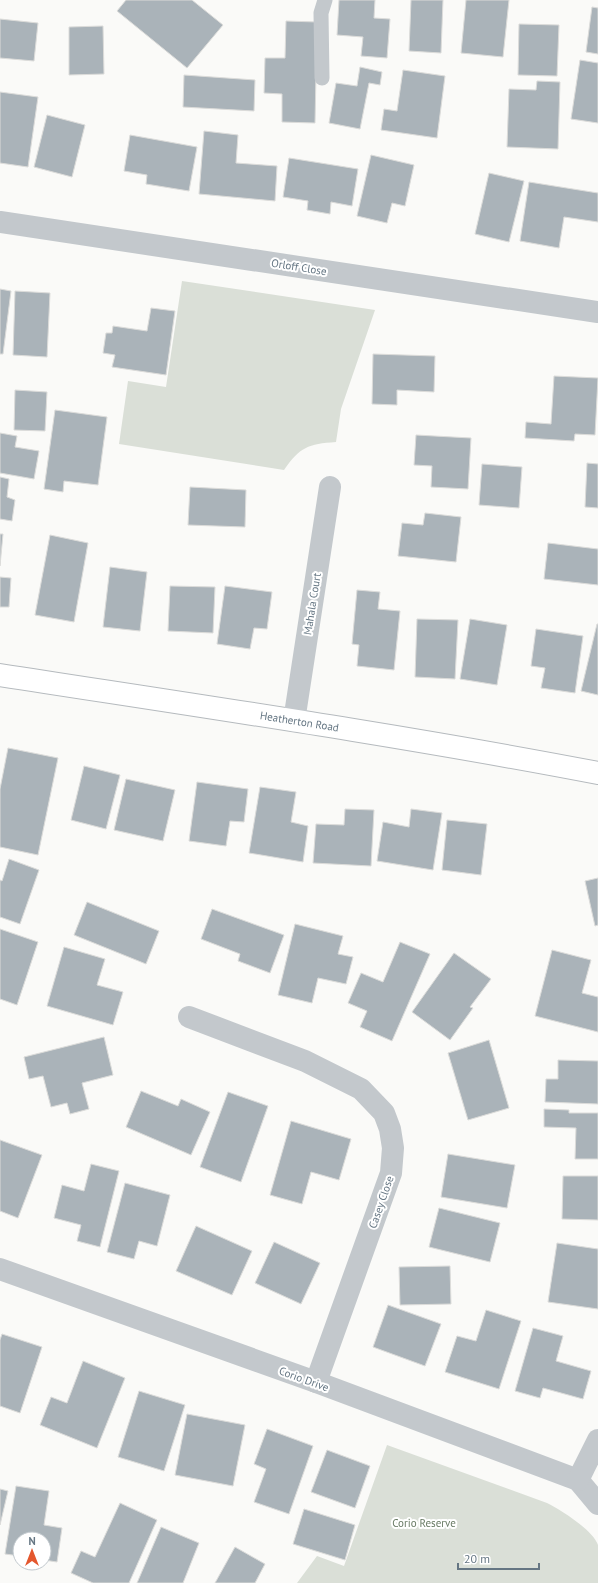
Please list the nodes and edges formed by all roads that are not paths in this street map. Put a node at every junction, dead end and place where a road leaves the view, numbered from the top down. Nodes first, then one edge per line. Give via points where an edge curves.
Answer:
1 (326, 0) edge
2 (322, 78) dead end
3 (0, 222) edge
4 (598, 312) edge
5 (330, 487) dead end
6 (0, 675) edge
7 (294, 720) junction
8 (598, 774) edge
9 (189, 1017) dead end
10 (0, 1269) edge
11 (316, 1382) junction
12 (598, 1440) edge
13 (578, 1480) junction
14 (598, 1504) edge

1 - 2 lane via 321,13
3 - 4 street, Orloff Close
5 - 7 street, Mahala Court
6 - 7 main road, Heatherton Road
7 - 8 main road, Heatherton Road
9 - 11 street, Casey Close via 305,1061 361,1089 384,1113 390,1129 393,1148 391,1173
10 - 11 street, Corio Drive
11 - 13 street, Corio Drive
12 - 13 street
13 - 14 street, Corio Drive

